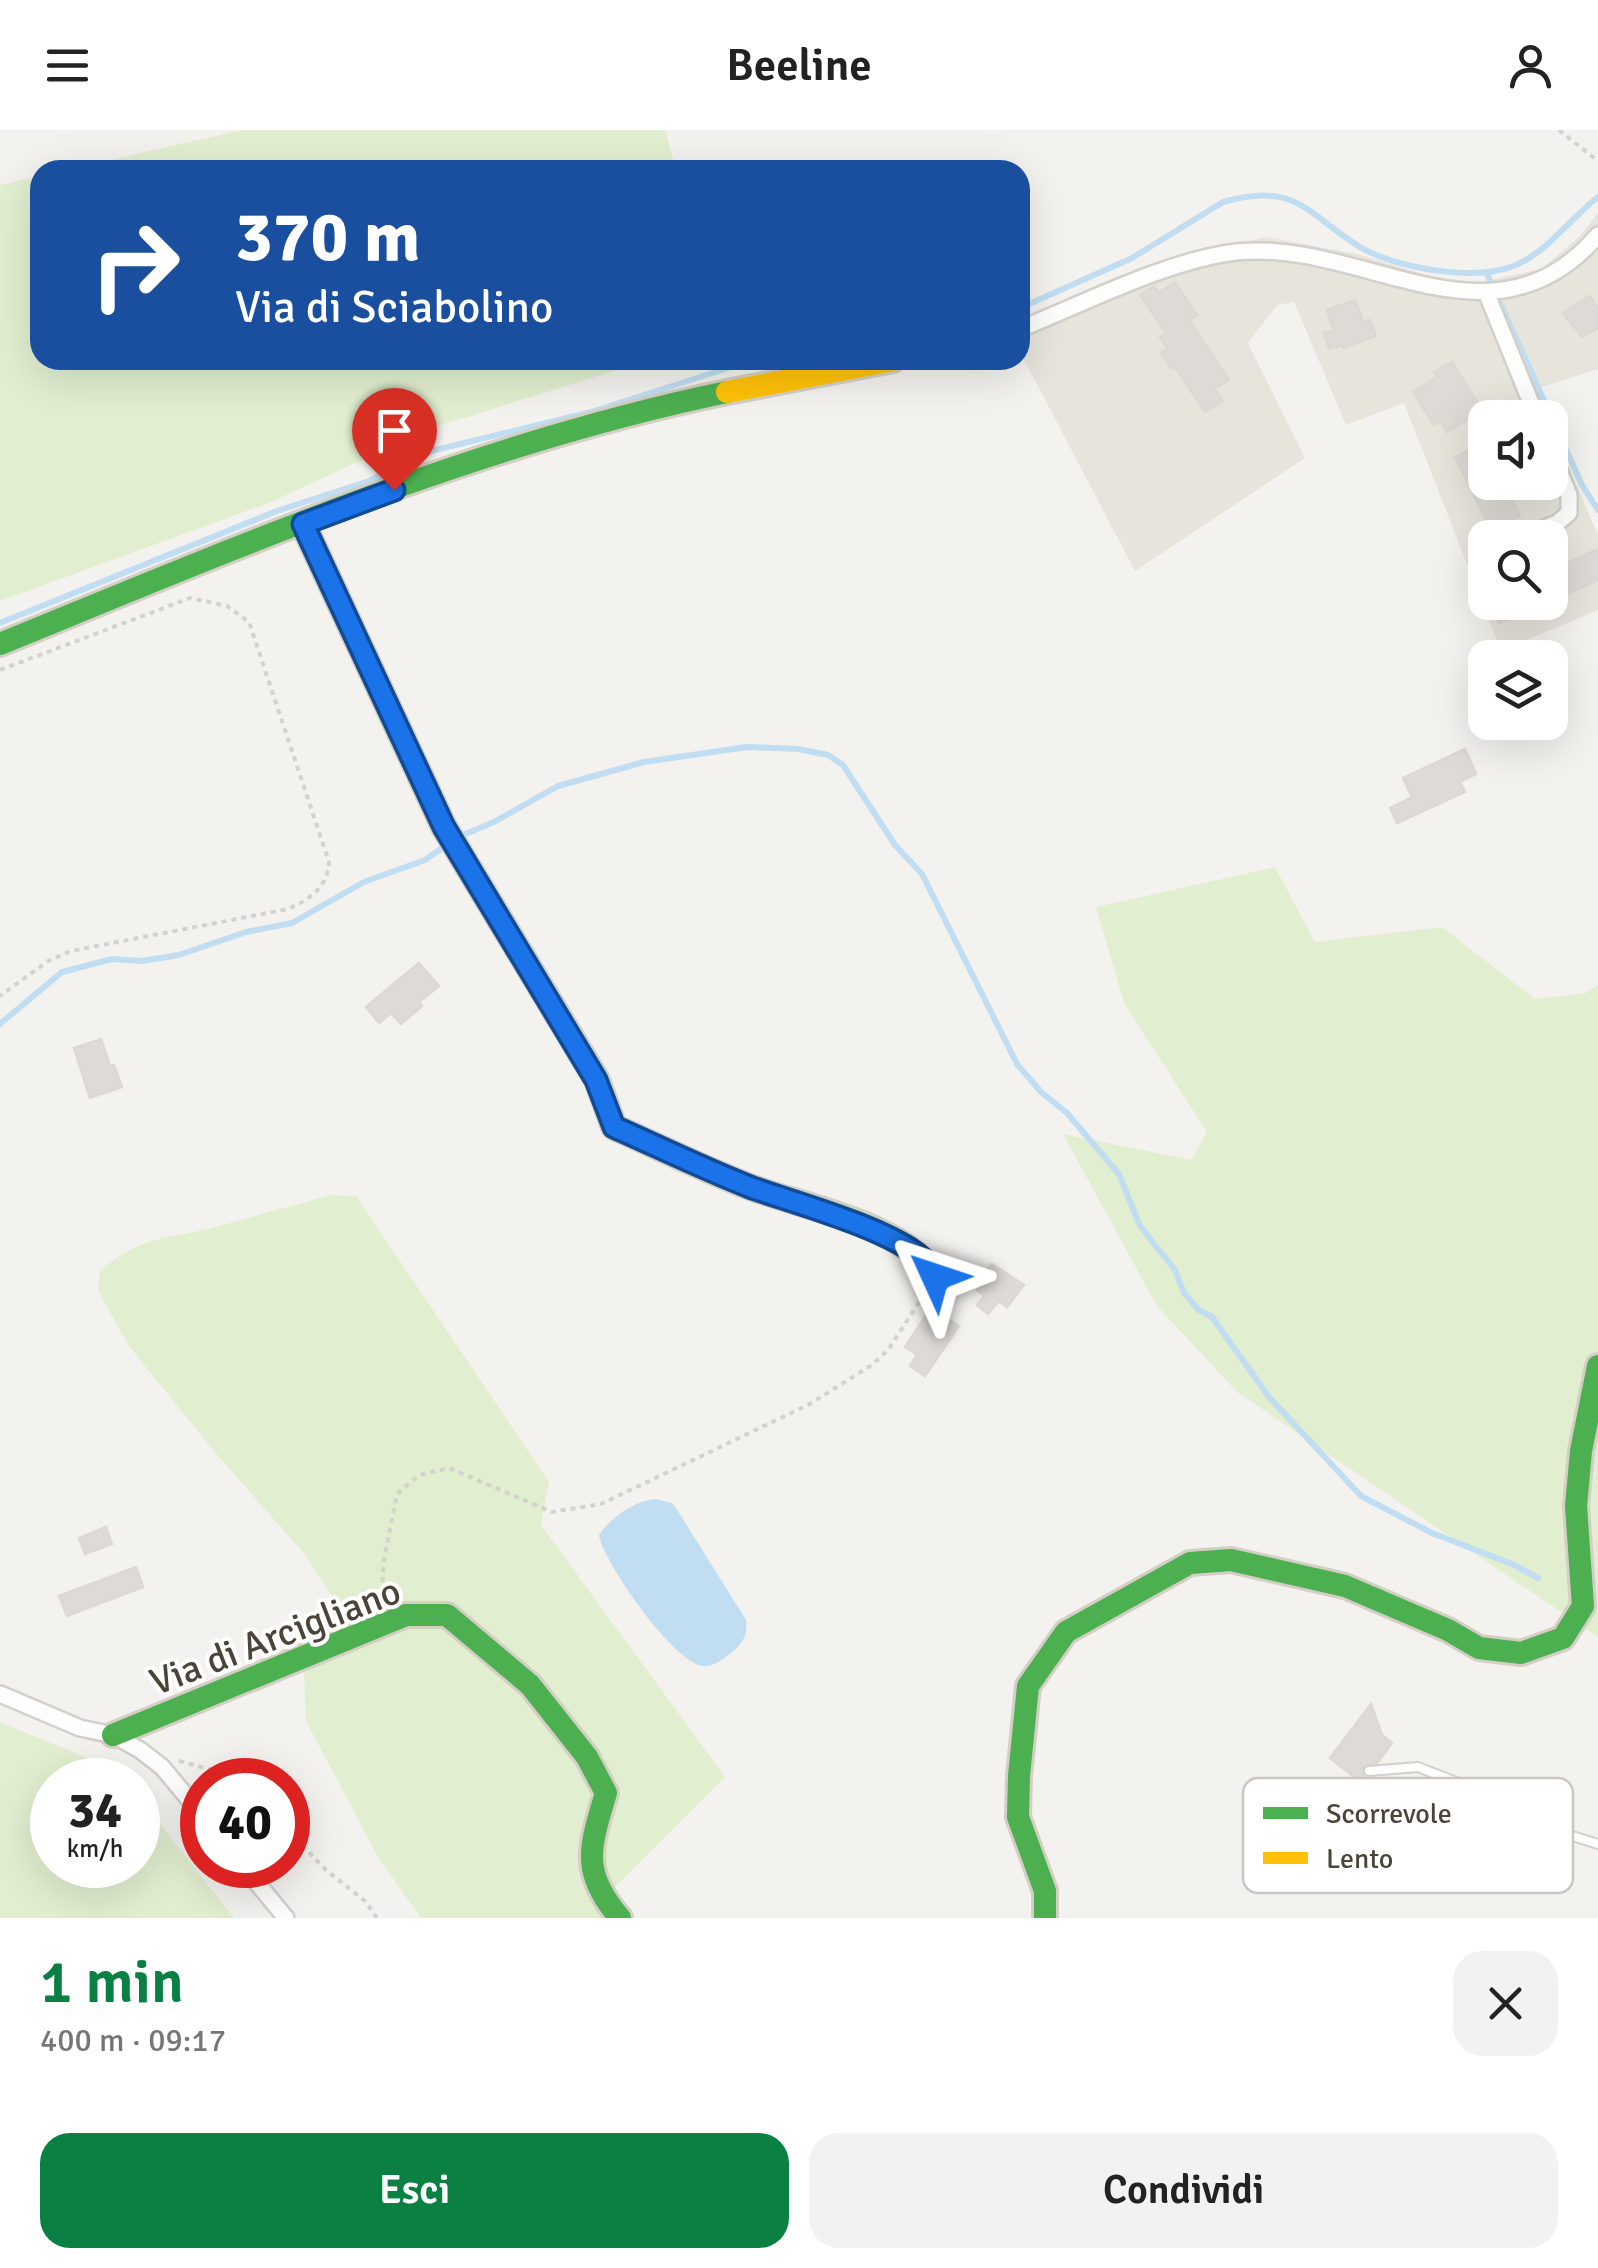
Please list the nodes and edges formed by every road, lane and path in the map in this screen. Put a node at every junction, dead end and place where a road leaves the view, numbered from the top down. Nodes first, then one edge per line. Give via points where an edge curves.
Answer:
1 (1559, 130) edge
2 (1598, 161) edge
3 (1598, 234) edge
4 (1486, 292) junction
5 (1030, 325) edge
6 (841, 370) edge
7 (1531, 400) edge
8 (1568, 492) edge
9 (1561, 520) edge
10 (303, 524) junction
11 (0, 644) edge
12 (0, 670) edge
13 (0, 996) edge
14 (935, 1277) joint
15 (1598, 1366) edge
16 (380, 1627) junction
17 (0, 1694) edge
18 (113, 1736) junction
19 (140, 1750) junction
20 (180, 1762) edge
21 (1369, 1771) dead end
22 (1446, 1778) edge
23 (180, 1789) edge
24 (1573, 1836) edge
25 (1598, 1844) edge
26 (310, 1854) edge
27 (261, 1888) edge
28 (286, 1918) edge
29 (378, 1918) edge
30 (620, 1918) edge
31 (1046, 1918) edge

1 - 2 path
3 - 4 street via 1553,272
4 - 5 street via 1445,291 1334,260 1237,252 1180,266
4 - 7 street
6 - 10 street via 586,425
8 - 9 street via 1569,513
10 - 11 street
10 - 14 street via 444,827 596,1080 614,1127 752,1188 874,1230 930,1265
12 - 13 path via 190,598 227,606 249,622 329,862 316,893 288,909 71,952
14 - 16 path via 872,1365 808,1405 602,1504 552,1512 450,1468 419,1474 397,1494
15 - 31 street via 1576,1506 1583,1606 1564,1638 1522,1653 1479,1648 1345,1586 1231,1560 1190,1562 1066,1632 1028,1686 1019,1776 1018,1817 1045,1890
16 - 18 street, Via di Arcigliano
16 - 30 street, Via di Arcigliano via 406,1615 447,1615 530,1684 606,1793 588,1861 604,1901
17 - 18 street
18 - 19 street
19 - 20 path
19 - 23 street
21 - 22 lane via 1418,1767
24 - 25 lane
26 - 29 path
27 - 28 street

